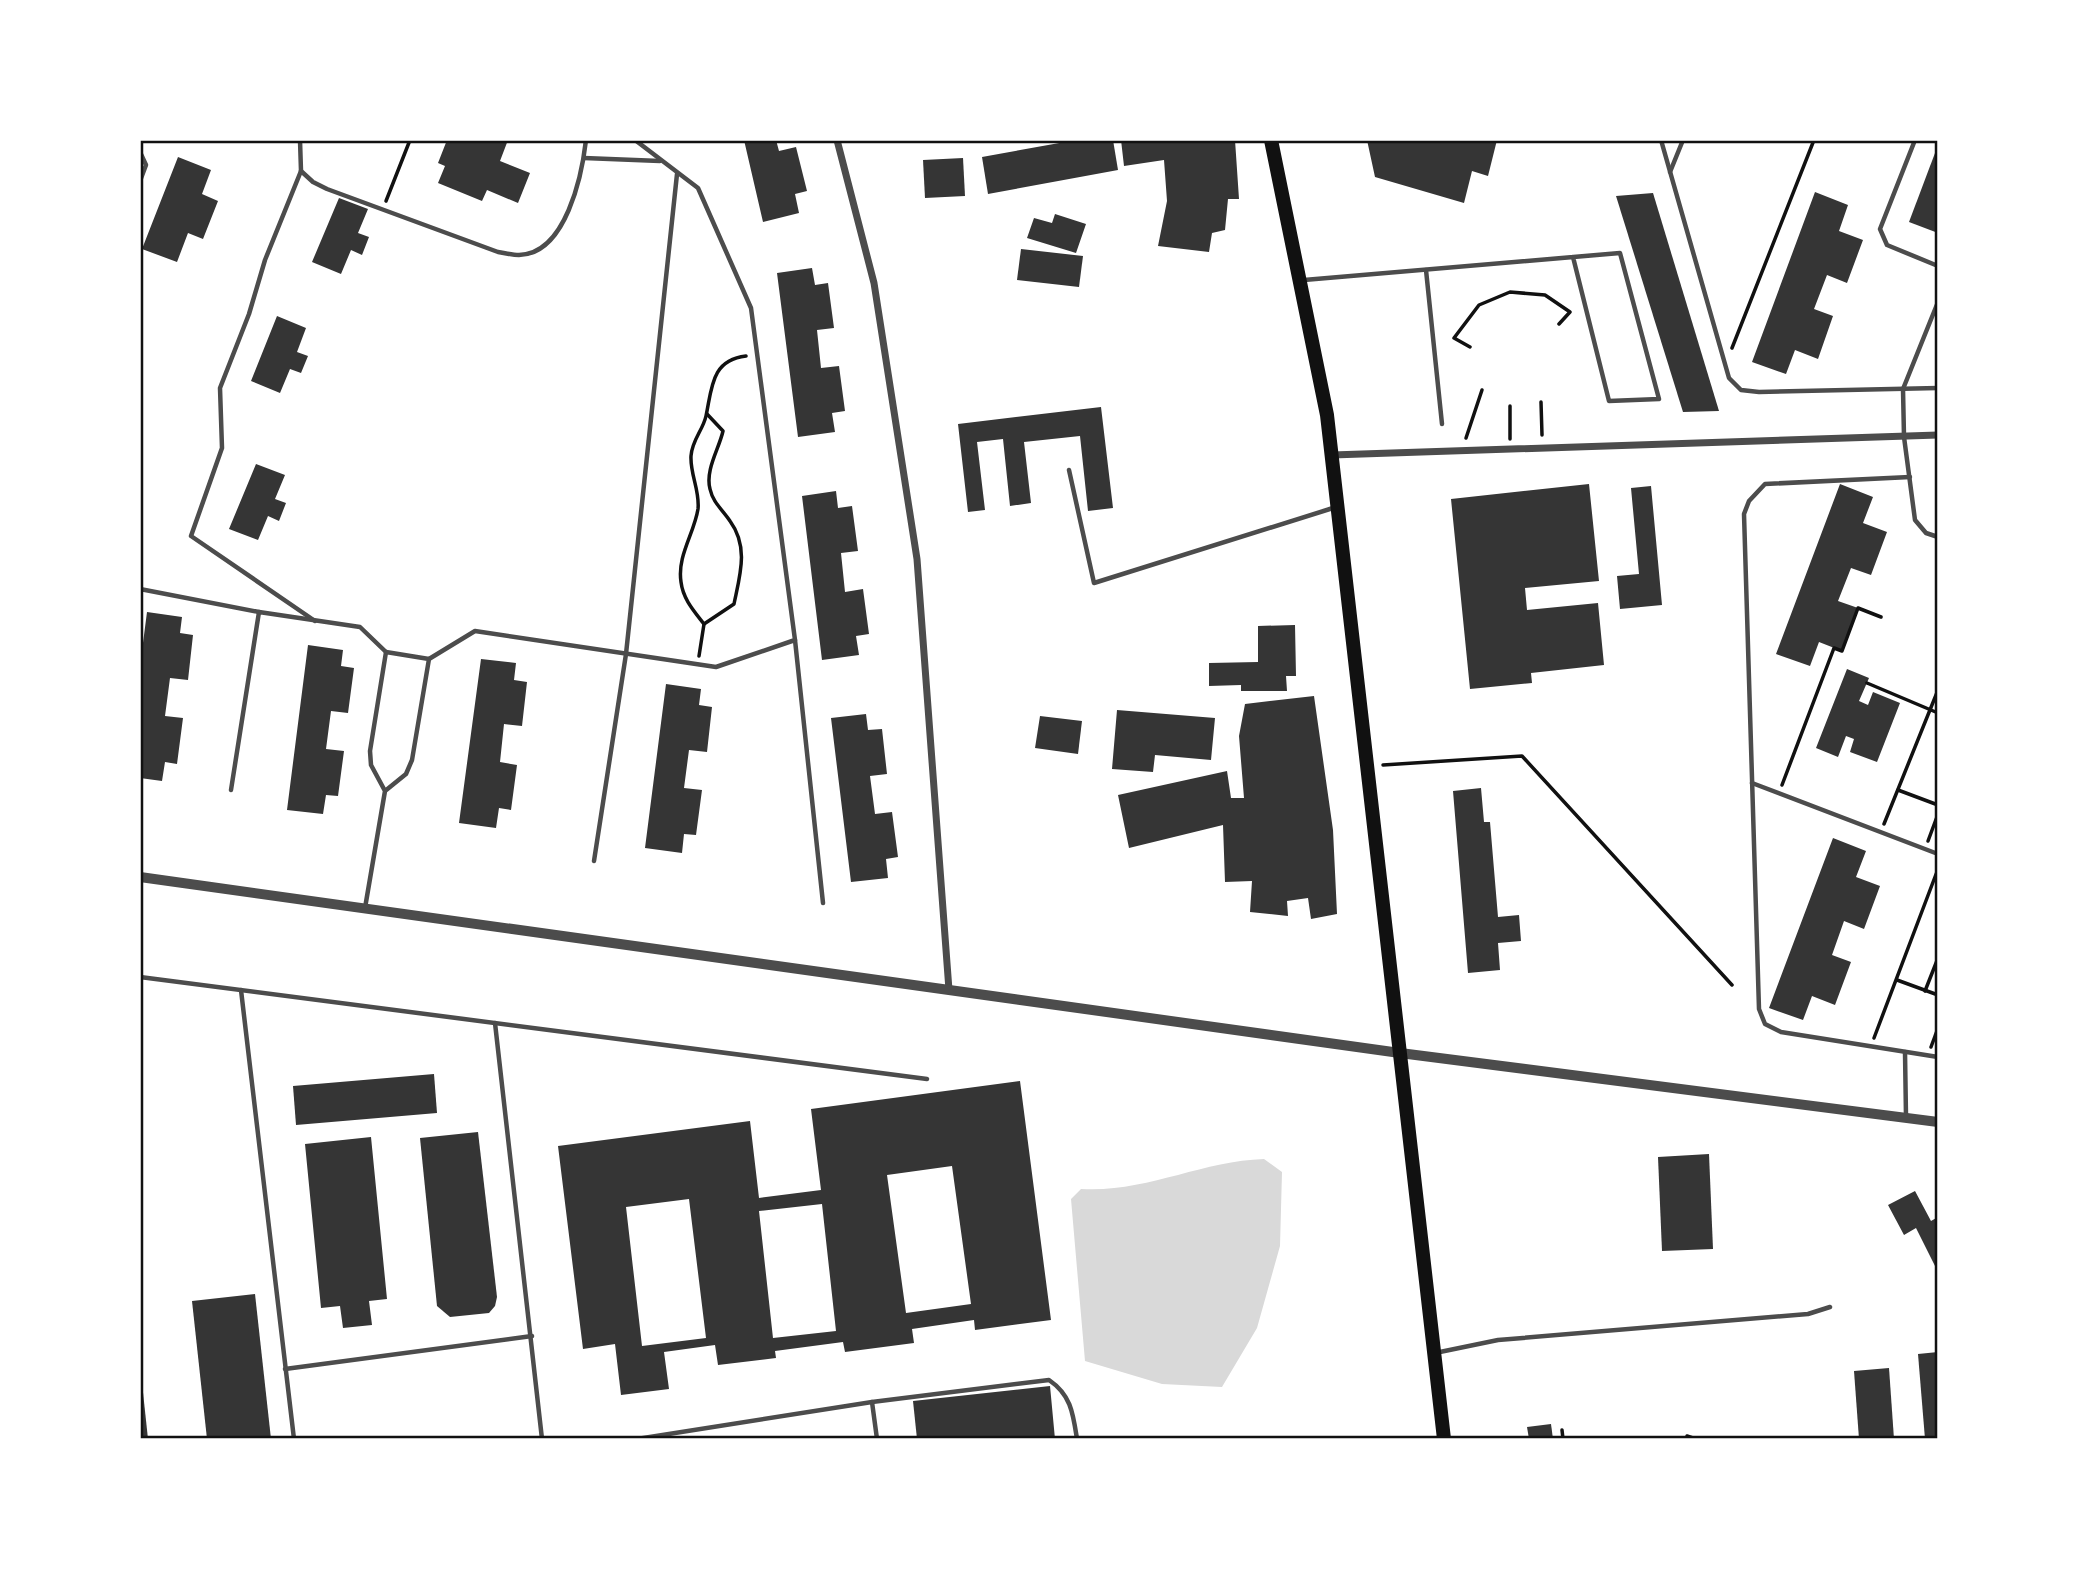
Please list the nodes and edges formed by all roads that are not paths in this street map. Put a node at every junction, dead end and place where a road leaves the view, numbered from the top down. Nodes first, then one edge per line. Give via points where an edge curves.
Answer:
1 (300, 140) edge
2 (586, 140) edge
3 (635, 140) edge
4 (837, 140) edge
5 (1271, 140) edge
6 (1661, 140) edge
7 (1683, 140) edge
8 (1915, 140) edge
9 (140, 152) edge
10 (584, 158) junction
11 (660, 161) junction
12 (301, 171) junction
13 (1670, 173) junction
14 (677, 174) junction
15 (140, 181) edge
16 (1573, 257) junction
17 (1938, 266) edge
18 (1426, 270) junction
19 (1300, 280) junction
20 (1938, 302) edge
21 (1938, 388) edge
22 (1903, 389) junction
23 (1442, 424) dead end
24 (1938, 435) edge
25 (1904, 436) junction
26 (1332, 456) junction
27 (1069, 470) dead end
28 (1910, 477) junction
29 (1338, 507) junction
30 (1938, 537) edge
31 (140, 589) edge
32 (259, 612) junction
33 (315, 621) junction
34 (795, 640) junction
35 (386, 652) junction
36 (626, 654) junction
37 (429, 659) junction
38 (1752, 783) junction
39 (231, 790) dead end
40 (385, 791) junction
41 (1938, 854) edge
42 (594, 862) dead end
43 (140, 877) edge
44 (823, 903) dead end
45 (365, 908) junction
46 (140, 976) edge
47 (241, 990) junction
48 (949, 990) junction
49 (495, 1023) junction
50 (1905, 1052) junction
51 (1400, 1053) junction
52 (1938, 1057) edge
53 (927, 1079) dead end
54 (1906, 1118) junction
55 (1938, 1122) edge
56 (1830, 1307) dead end
57 (531, 1336) junction
58 (1434, 1353) junction
59 (285, 1369) junction
60 (872, 1402) junction
61 (294, 1439) edge
62 (542, 1439) edge
63 (637, 1439) edge
64 (877, 1439) edge
65 (1077, 1439) edge
66 (1444, 1439) edge

1 - 12 lane
2 - 10 lane
3 - 11 lane
4 - 48 street via 874,283 916,559
5 - 19 main road
6 - 13 lane
7 - 13 lane
8 - 17 lane via 1880,229 1886,245
9 - 15 lane via 146,165
10 - 11 lane
10 - 12 lane via 581,181 565,218 550,241 522,255 498,252 383,209 313,182
11 - 14 lane
12 - 33 lane via 220,388 222,448 191,536
13 - 22 lane via 1725,366 1741,390
14 - 34 lane via 698,188 751,308
14 - 36 lane
16 - 16 lane via 1620,253 1659,399 1609,401
16 - 18 lane
18 - 19 lane
18 - 23 lane
19 - 26 main road
20 - 22 lane
21 - 22 lane
22 - 25 lane
24 - 25 street
25 - 26 street
25 - 28 lane
26 - 29 main road
27 - 29 lane via 1094,583
28 - 30 lane via 1916,520 1926,533
28 - 38 lane via 1765,484 1749,501 1744,514
29 - 51 main road
31 - 32 lane
32 - 33 lane
32 - 39 lane
33 - 35 lane via 360,627
34 - 36 lane via 716,667
34 - 44 lane
35 - 37 lane
35 - 40 lane via 370,751 371,765
36 - 37 lane via 475,631
36 - 42 lane
37 - 40 lane via 412,760 406,774
38 - 41 lane
38 - 50 lane via 1759,1009 1765,1024 1781,1032
40 - 45 lane
43 - 45 street
45 - 48 street
46 - 47 lane
47 - 49 lane
47 - 59 lane
48 - 51 street
49 - 53 lane
49 - 57 lane
50 - 52 lane
50 - 54 lane
51 - 54 street
51 - 58 main road
54 - 55 street
56 - 58 lane via 1808,1314 1498,1340
57 - 59 lane
57 - 62 lane
58 - 66 main road
59 - 61 lane
60 - 63 lane
60 - 64 lane
60 - 65 lane via 1049,1380 1064,1391

